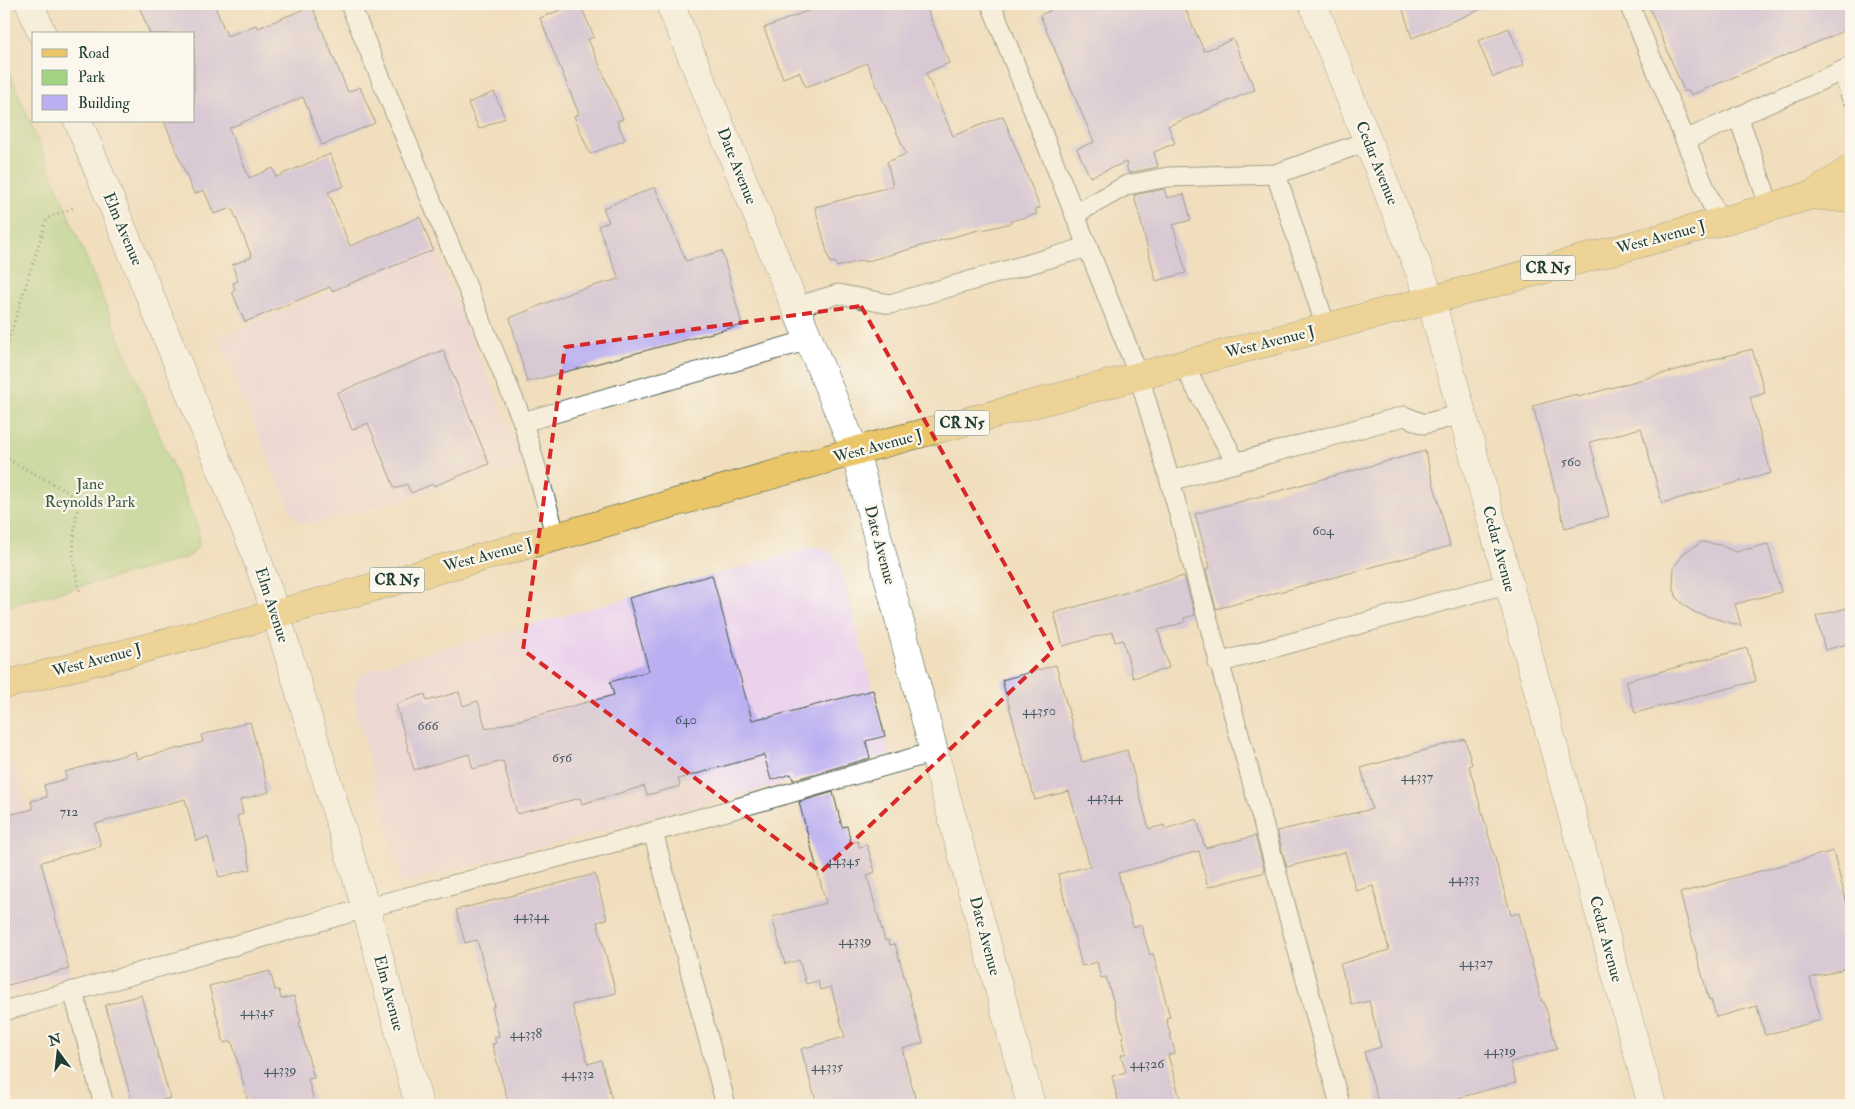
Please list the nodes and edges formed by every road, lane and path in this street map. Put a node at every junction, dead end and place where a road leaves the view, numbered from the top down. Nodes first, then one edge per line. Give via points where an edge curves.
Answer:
1 (30, 4) edge
2 (350, 4) edge
3 (670, 4) edge
4 (991, 4) edge
5 (1313, 4) edge
6 (1629, 4) edge
7 (41, 32) edge
8 (1847, 68) edge
9 (1851, 97) edge
10 (1738, 116) junction
11 (78, 122) edge
12 (1685, 140) junction
13 (1368, 141) junction
14 (1851, 169) edge
15 (1276, 174) junction
16 (1851, 184) edge
17 (1812, 195) junction
18 (1851, 199) edge
19 (75, 207) dead end
20 (1770, 207) junction
21 (1075, 214) junction
22 (1719, 222) junction
23 (1088, 247) junction
24 (1430, 300) junction
25 (795, 306) junction
26 (1326, 327) junction
27 (809, 340) junction
28 (4, 355) edge
29 (1183, 364) junction
30 (1139, 376) junction
31 (1462, 414) junction
32 (523, 422) junction
33 (855, 452) junction
34 (4, 457) edge
35 (1236, 463) junction
36 (1170, 481) junction
37 (556, 537) junction
38 (1509, 583) junction
39 (80, 593) dead end
40 (276, 614) junction
41 (1218, 663) junction
42 (4, 685) edge
43 (934, 752) junction
44 (652, 832) junction
45 (366, 908) junction
46 (73, 991) junction
47 (4, 1011) edge
48 (104, 1105) edge
49 (419, 1105) edge
50 (726, 1105) edge
51 (1031, 1105) edge
52 (1340, 1105) edge
53 (1652, 1105) edge

1 - 7 street
2 - 32 lane
3 - 25 street, Date Avenue
4 - 21 lane
5 - 13 street, Cedar Avenue
6 - 12 lane
8 - 9 lane
8 - 10 lane
10 - 12 lane
10 - 20 lane
11 - 40 street, Elm Avenue via 243,520
12 - 22 lane
13 - 15 lane
13 - 24 street, Cedar Avenue
14 - 17 main road, West Avenue J / CR N5
15 - 21 lane via 1160,178 1127,185
15 - 26 lane
16 - 17 street
17 - 18 main road, West Avenue J
17 - 20 main road, West Avenue J / CR N5
19 - 28 path via 47,218
20 - 22 main road, West Avenue J / CR N5
21 - 23 lane
22 - 24 main road, West Avenue J / CR N5
23 - 25 lane via 890,304 838,294
23 - 30 lane
24 - 26 main road, West Avenue J / CR N5
24 - 31 street, Cedar Avenue
25 - 27 street, Date Avenue
26 - 29 main road, West Avenue J / CR N5
27 - 32 lane
27 - 33 street, Date Avenue
29 - 30 main road, West Avenue J / CR N5
29 - 35 lane
30 - 33 main road, West Avenue J / CR N5
30 - 36 lane
31 - 35 lane via 1424,424 1404,416
31 - 38 street, Cedar Avenue
32 - 37 lane
33 - 37 main road, West Avenue J / CR N5
33 - 43 street, Date Avenue
34 - 39 path via 75,498 78,506 73,559
35 - 36 lane
36 - 41 lane
37 - 40 main road, West Avenue J / CR N5
38 - 41 lane
38 - 53 street, Cedar Avenue
40 - 42 main road, West Avenue J / CR N5
40 - 45 street, Elm Avenue
41 - 52 lane
43 - 44 lane
43 - 51 street, Date Avenue
44 - 45 lane
44 - 50 lane
45 - 46 lane
45 - 49 street, Elm Avenue
46 - 47 lane
46 - 48 lane

